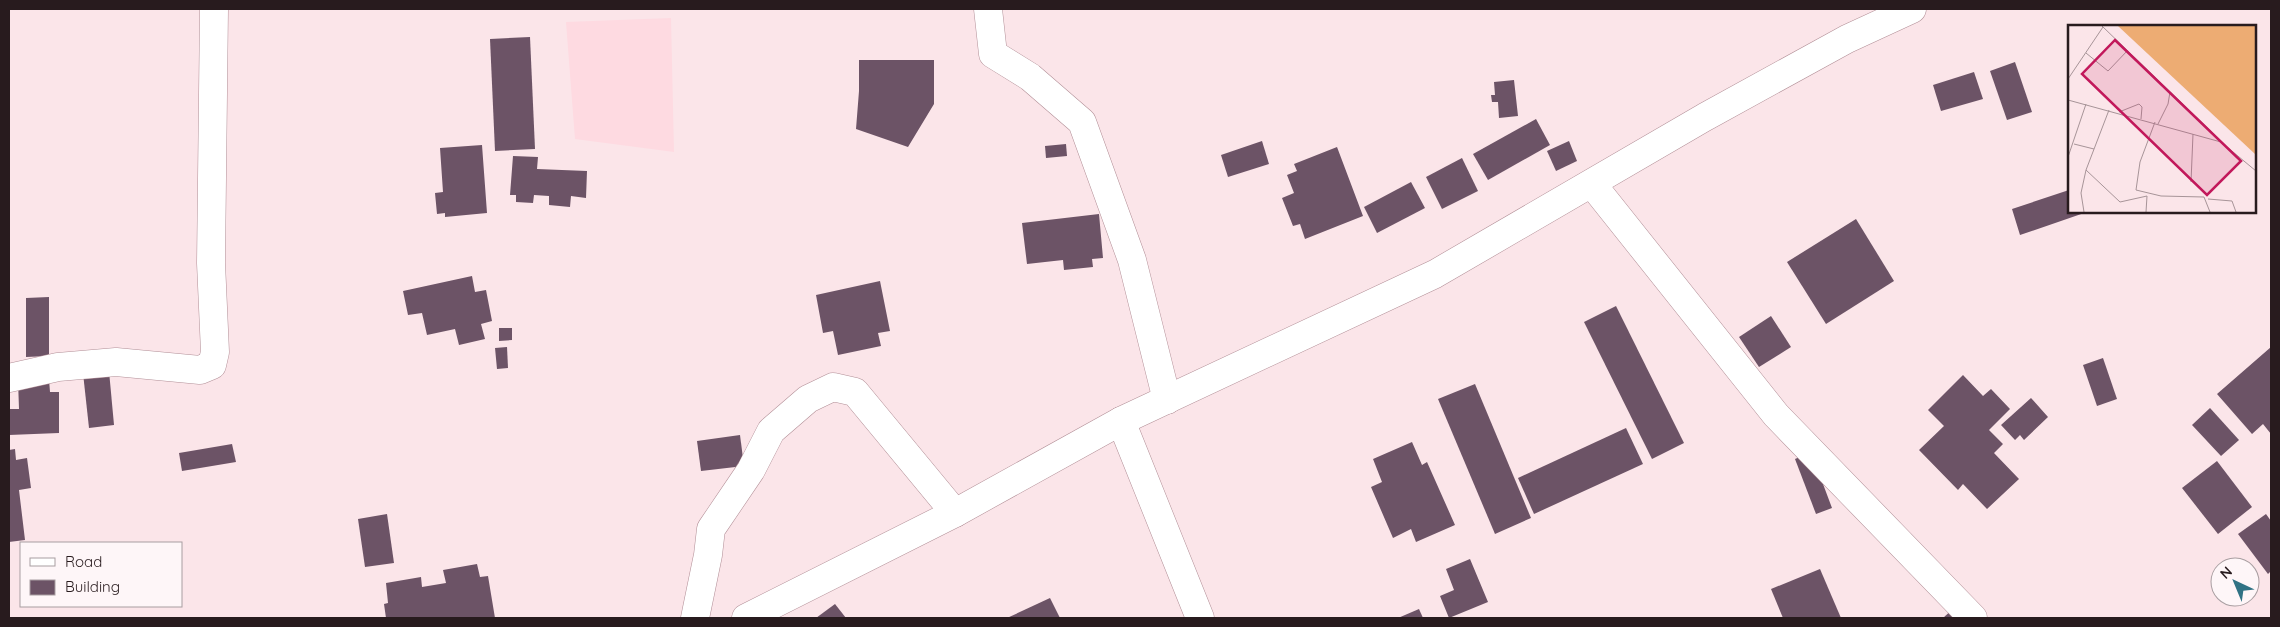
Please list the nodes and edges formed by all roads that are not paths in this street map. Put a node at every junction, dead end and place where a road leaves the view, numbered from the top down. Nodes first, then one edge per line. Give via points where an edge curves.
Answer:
1 (214, 9) edge
2 (988, 9) edge
3 (1912, 9) edge
4 (1592, 184) junction
5 (9, 378) edge
6 (1167, 400) junction
7 (1121, 421) junction
8 (954, 513) junction
9 (695, 618) edge
10 (746, 618) edge
11 (1200, 618) edge
12 (1973, 618) edge

1 - 5 street via 211,263 215,352 212,365 200,370 116,362 58,367
2 - 6 street via 993,54 1030,77 1082,122 1132,260
3 - 4 street via 1780,76
4 - 6 street via 1435,274
4 - 12 street via 1776,415
6 - 7 street
7 - 8 street
7 - 11 street
8 - 9 street via 855,392 833,387 808,399 771,431 751,470 711,529
8 - 10 street

